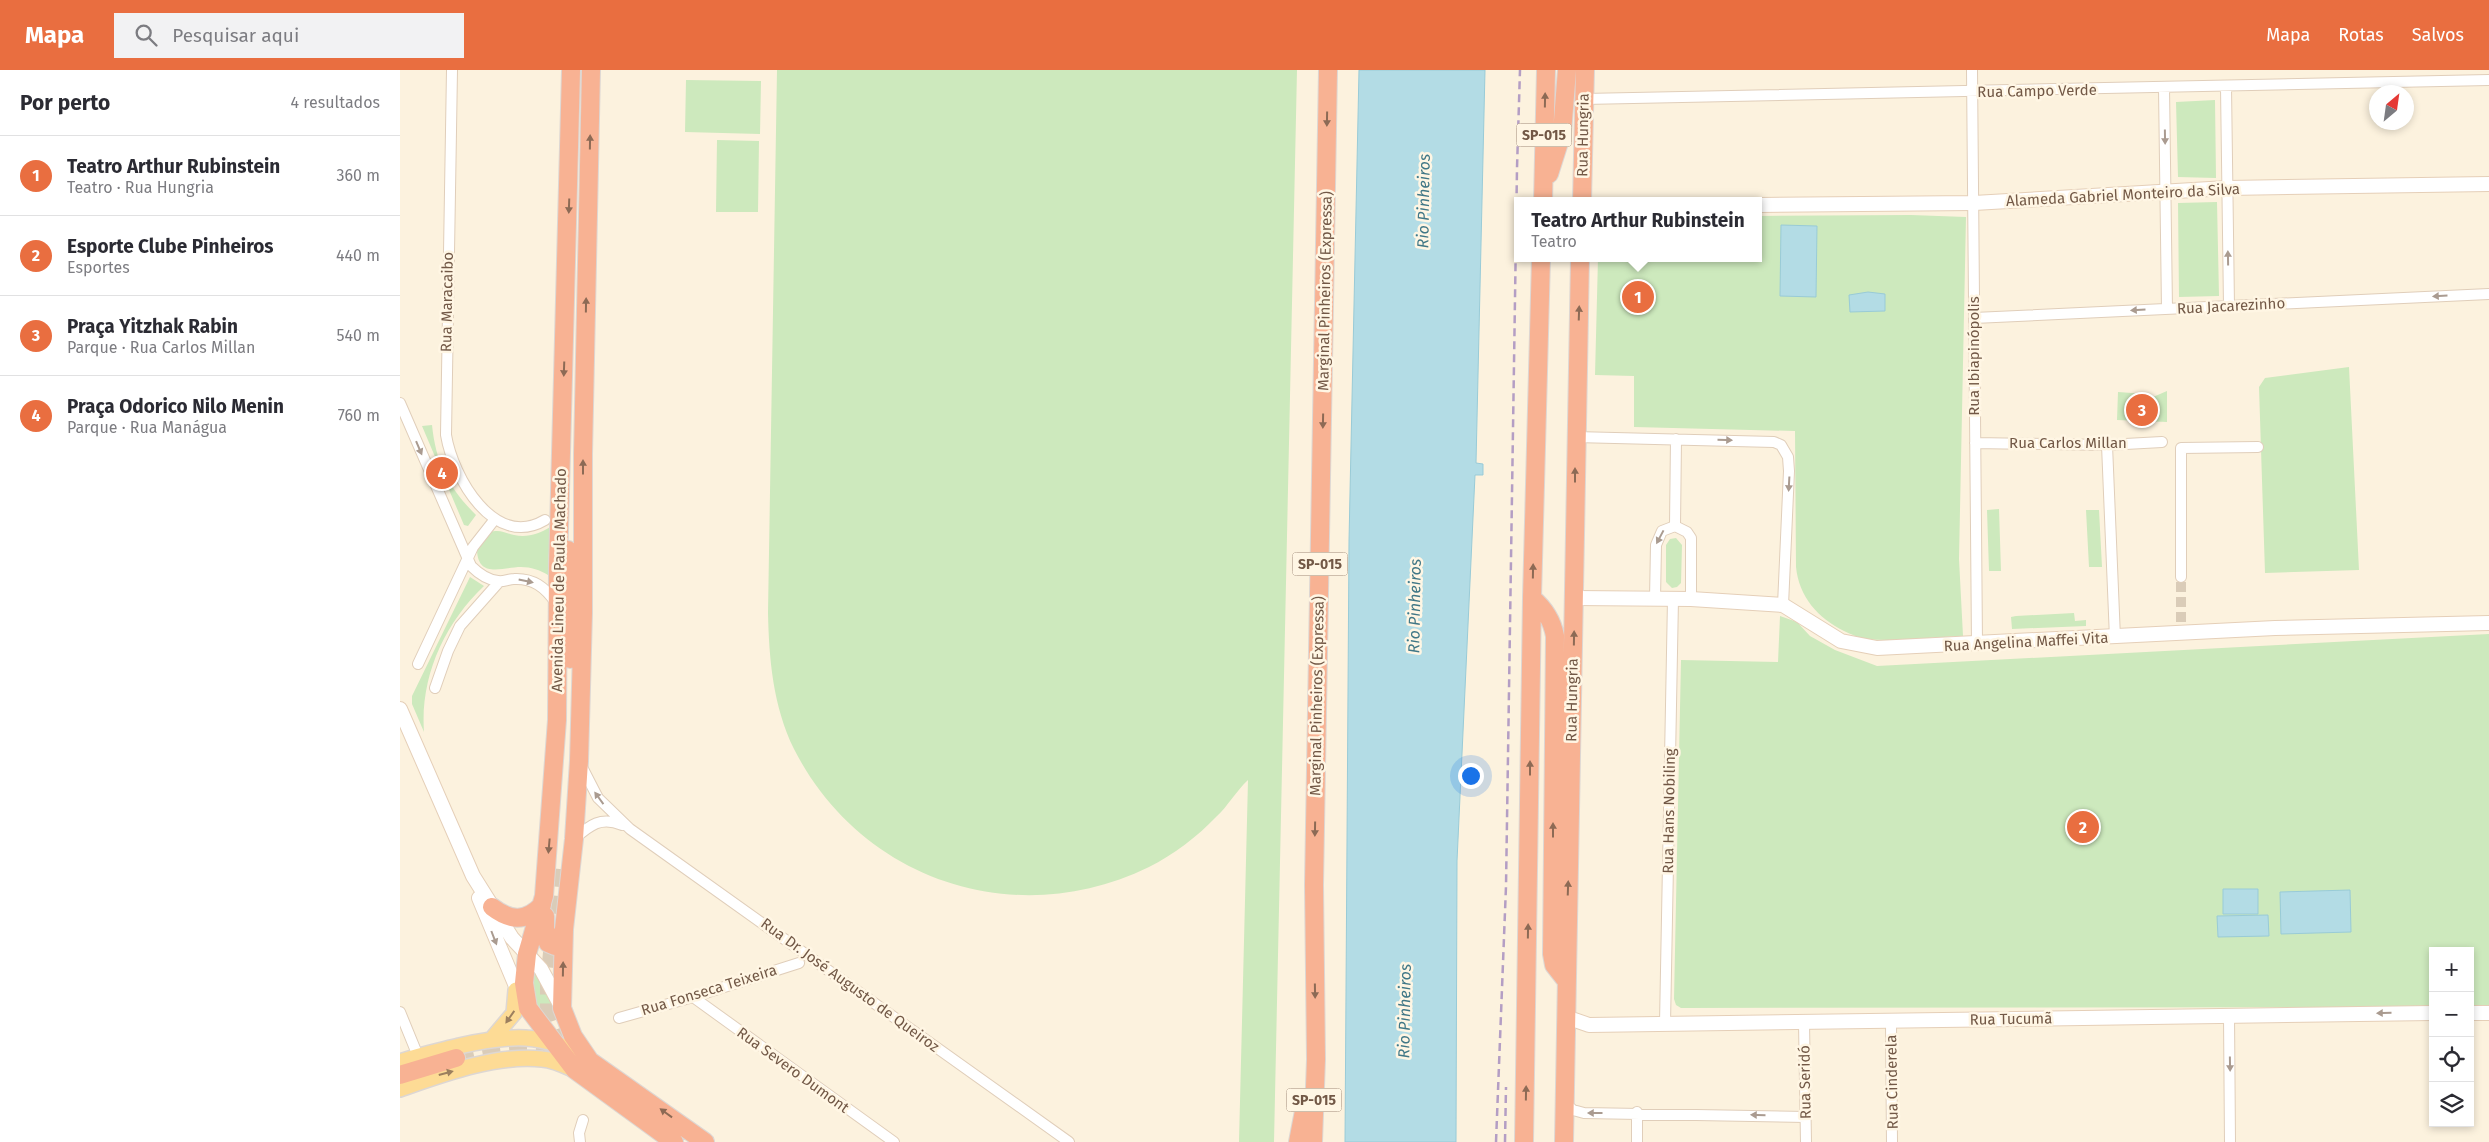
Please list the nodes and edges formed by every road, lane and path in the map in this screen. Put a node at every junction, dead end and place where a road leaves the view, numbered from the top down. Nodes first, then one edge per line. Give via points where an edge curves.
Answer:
1 (452, 70) edge
2 (571, 70) edge
3 (591, 70) edge
4 (1328, 70) edge
5 (1546, 70) edge
6 (1567, 70) edge
7 (1585, 70) edge
8 (1972, 70) edge
9 (2489, 80) edge
10 (2226, 86) junction
11 (2164, 88) junction
12 (1972, 92) junction
13 (1584, 99) junction
14 (2489, 184) edge
15 (2227, 188) junction
16 (2166, 191) junction
17 (1543, 196) edge
18 (1586, 197) edge
19 (1974, 203) junction
20 (1762, 204) edge
21 (1541, 262) edge
22 (1580, 262) edge
23 (2489, 294) edge
24 (2229, 306) junction
25 (2167, 309) junction
26 (1974, 318) junction
27 (400, 403) edge
28 (1576, 436) junction
29 (1676, 438) junction
30 (2162, 442) dead end
31 (1975, 443) junction
32 (2107, 445) junction
33 (2258, 447) dead end
34 (560, 483) junction
35 (495, 518) junction
36 (545, 520) dead end
37 (584, 520) junction
38 (1675, 526) junction
39 (468, 561) junction
40 (2181, 577) tunnel mouth
41 (571, 578) junction
42 (499, 582) junction
43 (1532, 598) junction
44 (1575, 598) junction
45 (1655, 599) junction
46 (1673, 599) junction
47 (1691, 599) junction
48 (1783, 605) junction
49 (558, 606) junction
50 (2489, 623) edge
51 (2115, 638) junction
52 (1977, 643) junction
53 (418, 664) dead end
54 (435, 688) dead end
55 (400, 710) edge
56 (579, 761) junction
57 (630, 829) junction
58 (574, 839) junction
59 (560, 869) tunnel mouth
60 (473, 876) junction
61 (543, 900) junction
62 (492, 907) junction
63 (564, 929) junction
64 (527, 954) junction
65 (798, 963) dead end
66 (1565, 979) junction
67 (516, 990) junction
68 (693, 997) junction
69 (528, 1008) junction
70 (562, 1008) junction
71 (400, 1012) edge
72 (2429, 1013) edge
73 (2474, 1013) edge
74 (2489, 1013) edge
75 (2229, 1016) junction
76 (1566, 1017) junction
77 (619, 1018) dead end
78 (1891, 1022) junction
79 (1804, 1023) junction
80 (1665, 1024) junction
81 (1589, 1025) junction
82 (520, 1037) junction
83 (492, 1039) junction
84 (1565, 1041) junction
85 (559, 1044) junction
86 (418, 1056) junction
87 (456, 1058) tunnel mouth
88 (522, 1059) junction
89 (1316, 1059) junction
90 (400, 1062) edge
91 (583, 1065) junction
92 (400, 1075) edge
93 (400, 1089) edge
94 (1565, 1103) junction
95 (1637, 1112) junction
96 (1806, 1116) junction
97 (583, 1120) dead end
98 (580, 1142) edge
99 (674, 1142) edge
100 (705, 1142) edge
101 (894, 1142) edge
102 (1069, 1142) edge
103 (1298, 1142) edge
104 (1313, 1142) edge
105 (1524, 1142) edge
106 (1564, 1142) edge
107 (1637, 1142) edge
108 (1806, 1142) edge
109 (1892, 1142) edge
110 (2230, 1142) edge

1 - 35 street, Rua Maracaibo via 446,435 449,456 463,485
2 -> 34 highway, Avenida Lineu de Paula Machado
37 -> 3 highway, Avenida Lineu de Paula Machado
4 -> 89 highway, Marginal Pinheiros (Expressa) / SP-015 via 1314,885
17 -> 5 highway, SP-015
6 - 17 highway via 1562,133
7 - 13 highway, Rua Hungria
8 - 12 street, Rua Ibiapinópolis
9 - 10 street, Rua Campo Verde
10 - 11 street, Rua Campo Verde
10 - 15 street
11 - 12 street, Rua Campo Verde
11 -> 16 street
12 - 13 street, Rua Campo Verde
12 - 19 street, Rua Ibiapinópolis
13 - 18 highway, Rua Hungria
14 - 15 street, Alameda Gabriel Monteiro da Silva
15 - 16 street, Alameda Gabriel Monteiro da Silva
24 -> 15 street
16 - 19 street, Alameda Gabriel Monteiro da Silva
16 - 25 street
19 - 20 street, Alameda Gabriel Monteiro da Silva
19 - 26 street, Rua Ibiapinópolis
43 -> 21 highway
28 -> 22 highway, Rua Hungria
23 -> 24 street, Rua Jacarezinho
24 - 25 street, Rua Jacarezinho
25 -> 26 street, Rua Jacarezinho
26 - 31 street, Rua Ibiapinópolis
27 -> 39 street
28 - 29 street
44 -> 28 highway, Rua Hungria
29 - 38 street
29 -> 48 street via 1774,442 1785,448 1790,471
30 - 32 street, Rua Carlos Millan
31 - 32 street, Rua Carlos Millan
31 - 52 street, Rua Ibiapinópolis
32 - 51 street
33 - 40 street via 2181,448
34 - 41 highway
34 - 49 highway, Avenida Lineu de Paula Machado
35 - 36 street via 516,527 529,527
35 - 39 street via 478,539
37 - 41 highway
37 - 56 highway, Avenida Lineu de Paula Machado
38 -> 45 street via 1662,531 1656,545
38 - 47 street via 1688,532 1691,538
39 - 42 street via 476,571
39 - 53 street
41 - 59 highway via 570,687
42 -> 49 street via 515,579 538,584 548,591
42 - 54 street via 460,626
66 -> 43 highway via 1554,965 1552,954 1555,636 1553,624
105 -> 43 highway
44 - 45 street, Rua Angelina Maffei Vita
66 -> 44 highway, Rua Hungria
45 - 46 street, Rua Angelina Maffei Vita
46 - 47 street, Rua Angelina Maffei Vita
46 - 80 street, Rua Hans Nobiling
47 - 48 street, Rua Angelina Maffei Vita
48 - 52 street, Rua Angelina Maffei Vita via 1827,634 1857,646 1904,648
49 -> 61 highway, Avenida Lineu de Paula Machado via 557,720
50 - 51 street, Rua Angelina Maffei Vita via 2181,628
51 - 52 street, Rua Angelina Maffei Vita
55 - 60 street
57 -> 56 street via 598,798
56 - 58 highway, Avenida Lineu de Paula Machado
57 - 58 street via 603,820 592,824
57 - 102 street, Rua Dr. José Augusto de Queiroz
58 - 63 highway, Avenida Lineu de Paula Machado
60 - 62 street
60 -> 67 street via 480,902
61 - 62 highway via 532,914 518,919 507,917
61 - 63 highway via 548,943 558,944
61 - 64 highway, Avenida Lineu de Paula Machado
62 - 64 street
70 -> 63 highway, Avenida Lineu de Paula Machado
64 - 69 highway, Avenida Lineu de Paula Machado via 524,984
64 - 70 street via 548,980
65 - 68 street, Rua Fonseca Teixeira
66 - 76 highway, Rua Hungria
67 - 69 street
67 -> 83 main road via 514,1013
68 - 77 street, Rua Fonseca Teixeira
68 - 101 street, Rua Severo Dumont
69 - 85 highway, Avenida Lineu de Paula Machado
70 - 91 highway, Avenida Lineu de Paula Machado
71 - 86 street
72 -> 75 street, Rua Tucumã
73 - 74 street
75 - 78 street, Rua Tucumã
75 -> 110 street
76 - 81 street, Rua Tucumã
76 - 84 highway, Rua Hungria
78 - 79 street, Rua Tucumã
78 - 109 street, Rua Cinderela
79 - 80 street, Rua Tucumã
79 - 96 street, Rua Seridó
80 - 81 street, Rua Tucumã
81 - 84 street
82 - 83 main road
82 - 85 main road
82 - 88 main road via 528,1048
83 - 86 main road
84 - 94 highway, Rua Hungria
85 - 91 highway, Avenida Lineu de Paula Machado
86 - 90 main road
87 - 92 highway
88 - 91 main road
93 -> 88 main road via 484,1064
89 - 103 highway
89 - 104 highway, Marginal Pinheiros (Expressa) / SP-015
91 - 99 highway
100 -> 91 highway
95 -> 94 street via 1578,1112
94 - 106 highway, Rua Hungria
96 -> 95 street
95 - 107 street
96 - 108 street, Rua Seridó
97 - 98 street

